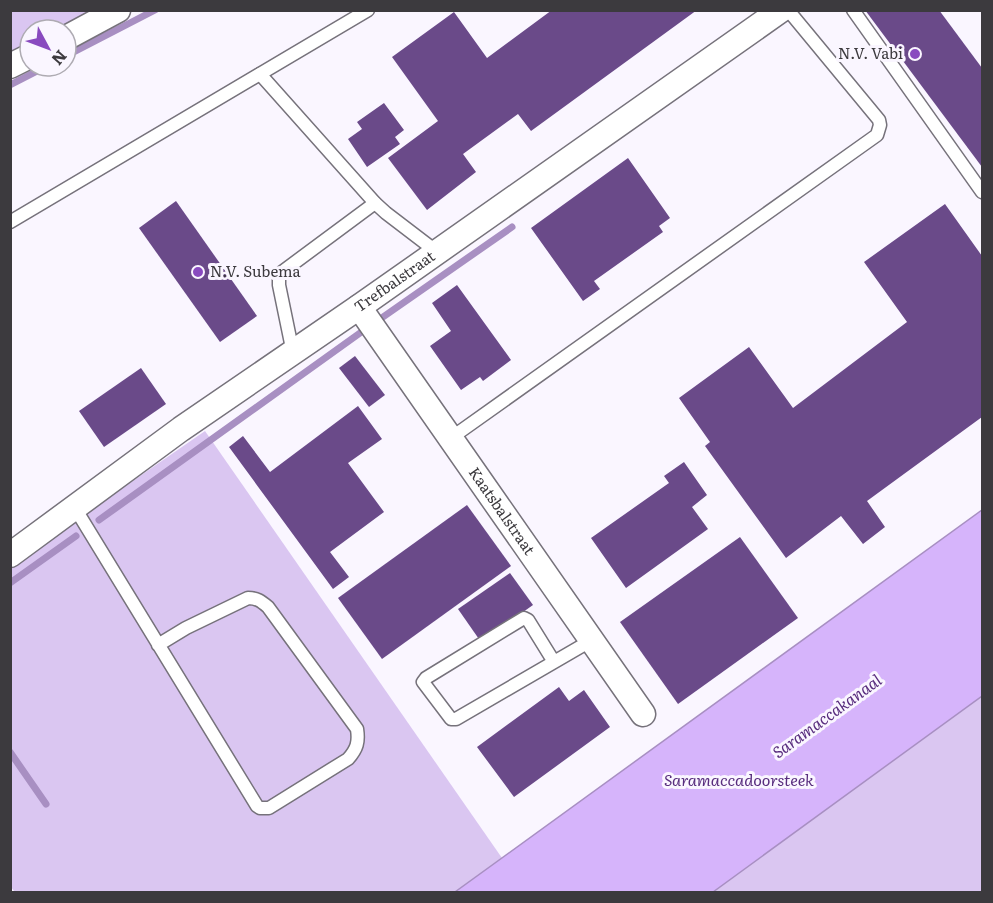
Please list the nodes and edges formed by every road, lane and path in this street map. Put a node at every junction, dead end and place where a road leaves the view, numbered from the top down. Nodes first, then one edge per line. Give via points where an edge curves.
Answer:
1 (118, 10) edge
2 (368, 10) edge
3 (781, 10) edge
4 (788, 10) edge
5 (853, 10) edge
6 (78, 32) edge
7 (260, 74) junction
8 (982, 192) edge
9 (375, 203) junction
10 (10, 222) edge
11 (437, 252) junction
12 (359, 307) junction
13 (293, 352) junction
14 (451, 438) junction
15 (75, 508) junction
16 (10, 555) edge
17 (592, 640) junction
18 (158, 645) junction
19 (554, 662) junction
20 (643, 714) dead end

1 - 6 street
2 - 7 lane
3 - 11 street, Trefbalstraat
4 - 14 lane via 879,120 877,135
5 - 8 lane
7 - 9 lane
7 - 10 lane
9 - 11 lane
9 - 13 lane via 279,276
11 - 12 street, Trefbalstraat
12 - 13 street, Trefbalstraat
12 - 14 street, Kaatsbalstraat
13 - 15 street, Trefbalstraat
14 - 17 street, Kaatsbalstraat
15 - 16 street, Trefbalstraat
15 - 18 lane
17 - 19 lane
17 - 20 street, Kaatsbalstraat
18 - 18 lane via 260,808 269,808 356,751 357,729 268,607 255,598 186,628
19 - 19 lane via 454,720 423,682 524,618

